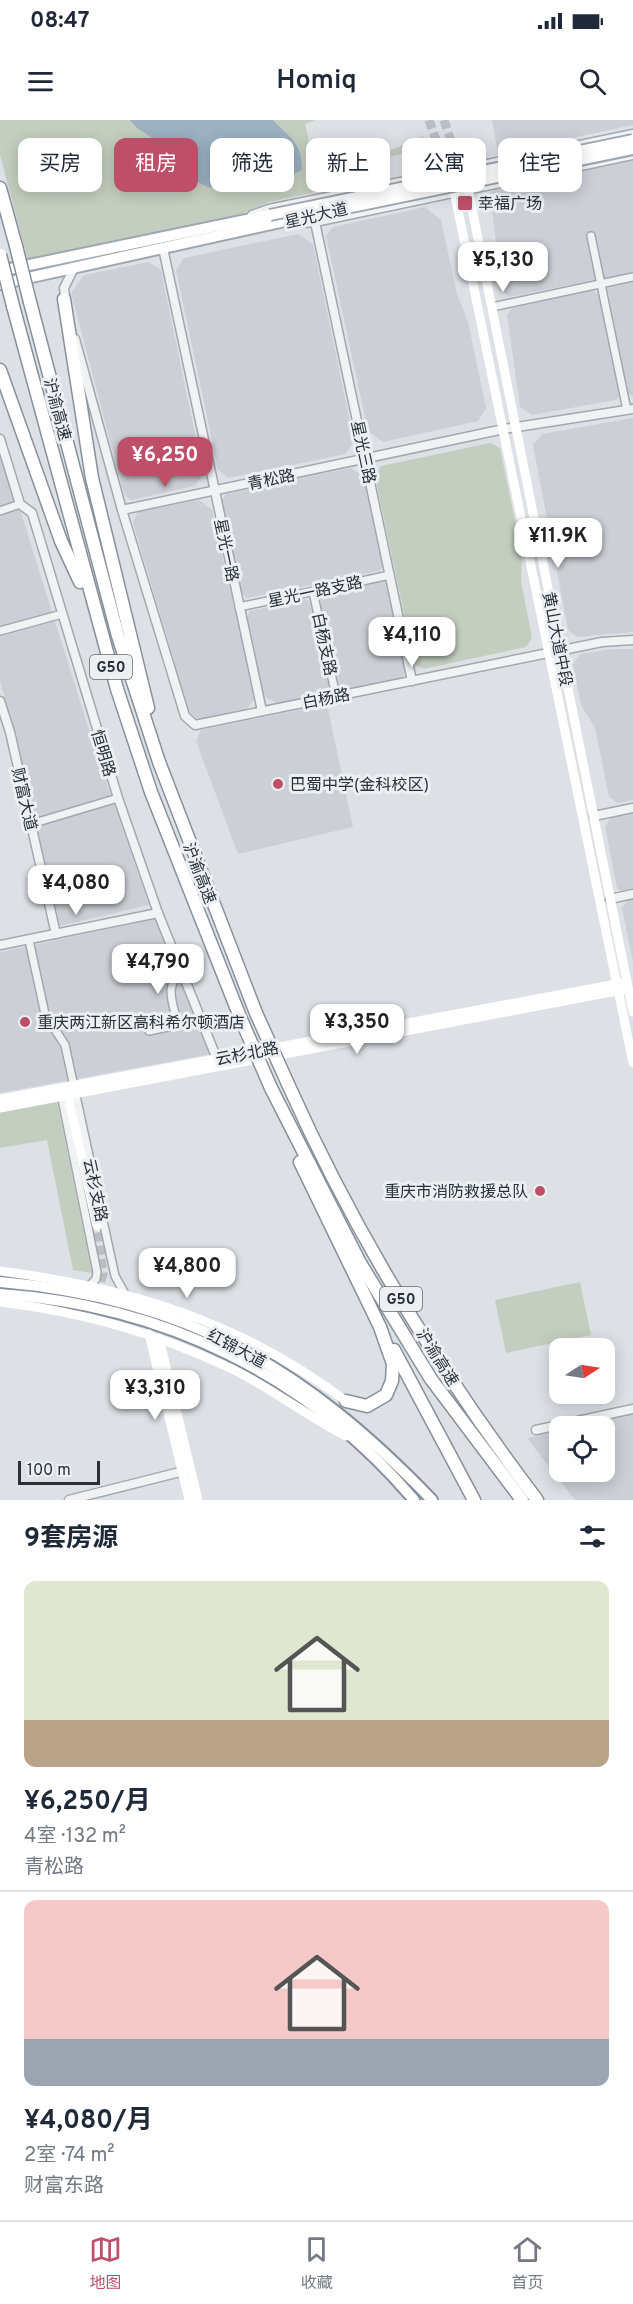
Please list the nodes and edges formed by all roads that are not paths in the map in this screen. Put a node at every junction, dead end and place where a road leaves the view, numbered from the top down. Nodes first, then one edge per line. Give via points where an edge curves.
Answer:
1 (633, 134) edge
2 (633, 140) edge
3 (633, 148) edge
4 (633, 155) edge
5 (486, 163) edge
6 (402, 180) edge
7 (486, 185) edge
8 (0, 188) edge
9 (450, 192) edge
10 (454, 192) edge
11 (469, 192) edge
12 (238, 220) junction
13 (269, 220) junction
14 (315, 222) junction
15 (591, 236) dead end
16 (163, 248) junction
17 (0, 255) edge
18 (74, 268) junction
19 (0, 271) edge
20 (633, 277) edge
21 (0, 284) edge
22 (601, 284) junction
23 (64, 299) junction
24 (492, 307) junction
25 (0, 370) edge
26 (630, 410) edge
27 (516, 427) junction
28 (504, 429) junction
29 (0, 439) edge
30 (365, 459) junction
31 (214, 491) junction
32 (20, 504) junction
33 (122, 510) junction
34 (0, 512) edge
35 (390, 575) junction
36 (313, 592) junction
37 (239, 607) junction
38 (95, 613) junction
39 (62, 614) junction
40 (0, 632) edge
41 (633, 640) edge
42 (560, 651) junction
43 (550, 653) junction
44 (412, 681) junction
45 (336, 696) junction
46 (0, 701) edge
47 (262, 711) junction
48 (2, 716) edge
49 (159, 762) junction
50 (118, 798) junction
51 (633, 808) edge
52 (594, 816) junction
53 (31, 824) junction
54 (633, 894) edge
55 (610, 899) junction
56 (158, 912) junction
57 (56, 933) junction
58 (29, 939) junction
59 (0, 945) edge
60 (181, 970) junction
61 (626, 986) edge
62 (633, 1012) edge
63 (149, 1031) dead end
64 (219, 1063) junction
65 (633, 1064) edge
66 (67, 1091) junction
67 (0, 1099) edge
68 (0, 1108) edge
69 (291, 1129) junction
70 (97, 1226) tunnel mouth
71 (106, 1235) junction
72 (90, 1236) junction
73 (108, 1245) junction
74 (93, 1252) junction
75 (0, 1271) edge
76 (0, 1282) edge
77 (90, 1285) junction
78 (124, 1293) junction
79 (0, 1294) edge
80 (364, 1296) junction
81 (0, 1302) edge
82 (0, 1307) edge
83 (40, 1311) dead end
84 (149, 1334) junction
85 (159, 1338) junction
86 (346, 1401) joint
87 (633, 1409) edge
88 (536, 1430) dead end
89 (363, 1445) junction
90 (496, 1446) junction
91 (184, 1471) junction
92 (69, 1500) edge
93 (189, 1500) edge
94 (198, 1500) edge
95 (414, 1500) edge
96 (432, 1500) edge
97 (474, 1500) edge
98 (522, 1500) edge
99 (537, 1500) edge
100 (545, 1500) edge

1 - 5 street
2 - 13 main road, 星光大道, bridge
3 - 13 main road, 星光大道, bridge via 303,217
4 - 7 street
6 - 12 street via 268,209
8 - 49 highway, 沪渝高速 / G50, bridge via 118,636
9 - 14 street
10 - 28 main road, 黄山大道中段
11 - 24 main road, 黄山大道中段
12 - 13 main road, 星光大道
12 - 19 main road, 星光大道
13 - 14 street
13 - 16 main road, 星光大道
14 - 30 street, 星光三路
15 - 22 street
16 - 18 main road, 星光大道
16 - 31 street, 星光一路
17 - 38 highway, 沪渝高速 / G50, bridge
18 - 21 main road, 星光大道
18 - 23 street via 66,280
20 - 22 street
22 - 24 street
22 - 26 street
23 - 33 street
23 - 49 highway via 92,478 139,661
24 - 27 main road, 黄山大道中段
25 - 38 highway via 62,542
26 - 27 street, 青松路
27 - 28 street, 青松路
27 - 42 main road, 黄山大道中段
28 - 30 street, 青松路
28 - 43 main road, 黄山大道中段
29 - 32 street, 恒明路
30 - 31 street, 青松路
30 - 35 street, 星光三路
31 - 33 street, 青松路
31 - 37 street, 星光一路
32 - 34 street
32 - 39 street, 恒明路 via 32,513
33 - 47 street, 白杨路 via 185,716 195,725
35 - 36 street, 星光一路支路
35 - 44 street, 星光三路
36 - 37 street, 星光一路支路
36 - 45 street, 白杨支路
37 - 47 street, 星光一路
38 - 69 highway, 沪渝高速 / G50, bridge via 151,792 240,1017
39 - 40 street
39 - 50 street, 恒明路
41 - 42 street, 白杨路
42 - 43 street, 白杨路
42 - 52 main road, 黄山大道中段
43 - 44 street, 白杨路
43 - 61 main road, 黄山大道中段
44 - 45 street, 白杨路
45 - 47 street, 白杨路
46 - 48 street, 财富大道
48 - 53 street, 财富大道
49 - 90 highway, 沪渝高速 / G50, bridge via 256,1012 313,1140 372,1252
50 - 53 street
50 - 56 street, 恒明路
51 - 52 street
52 - 55 main road, 黄山大道中段
53 - 57 street, 财富大道
54 - 55 street
55 - 61 main road, 黄山大道中段
56 - 57 street
56 - 60 street, 恒明路
57 - 58 street
58 - 59 street
58 - 66 street via 45,1014 65,1045
60 - 63 street via 171,981 176,1018 172,1026
60 - 64 street, 恒明路
61 - 62 main road
61 - 64 main road, 云杉北路
61 - 65 main road
64 - 66 main road, 云杉北路
66 - 67 main road
66 - 68 main road
66 - 70 main road
66 - 71 street, 云杉支路
66 - 72 street, 云杉支路
69 - 80 highway via 302,1166
69 - 98 highway, 沪渝高速 / G50 via 360,1263 431,1379
71 - 72 street via 99,1242
71 - 73 street, 云杉支路
72 - 74 street, 云杉支路
73 - 74 street
73 - 78 street, 云杉支路 via 117,1285
74 - 77 street, 云杉支路 via 98,1272
75 - 77 main road, 红锦大道
76 - 96 main road, 红锦大道 via 64,1289 141,1306 246,1350 338,1411
77 - 78 main road, 红锦大道
78 - 86 main road, 红锦大道 via 194,1316 243,1338
79 - 89 main road, 红锦大道 via 73,1302 138,1317 186,1336 239,1359 297,1393
80 - 86 highway via 394,1371 386,1395 377,1401 357,1406
80 - 97 highway
81 - 84 main road, 红锦大道 via 60,1309
82 - 83 main road
84 - 85 main road, 红锦大道
84 - 91 main road
85 - 89 main road, 红锦大道 via 234,1370
85 - 91 main road
87 - 88 street
89 - 95 main road, 红锦大道
90 - 99 highway, 沪渝高速 / G50
90 - 100 highway
91 - 92 street
91 - 93 main road
91 - 94 main road

